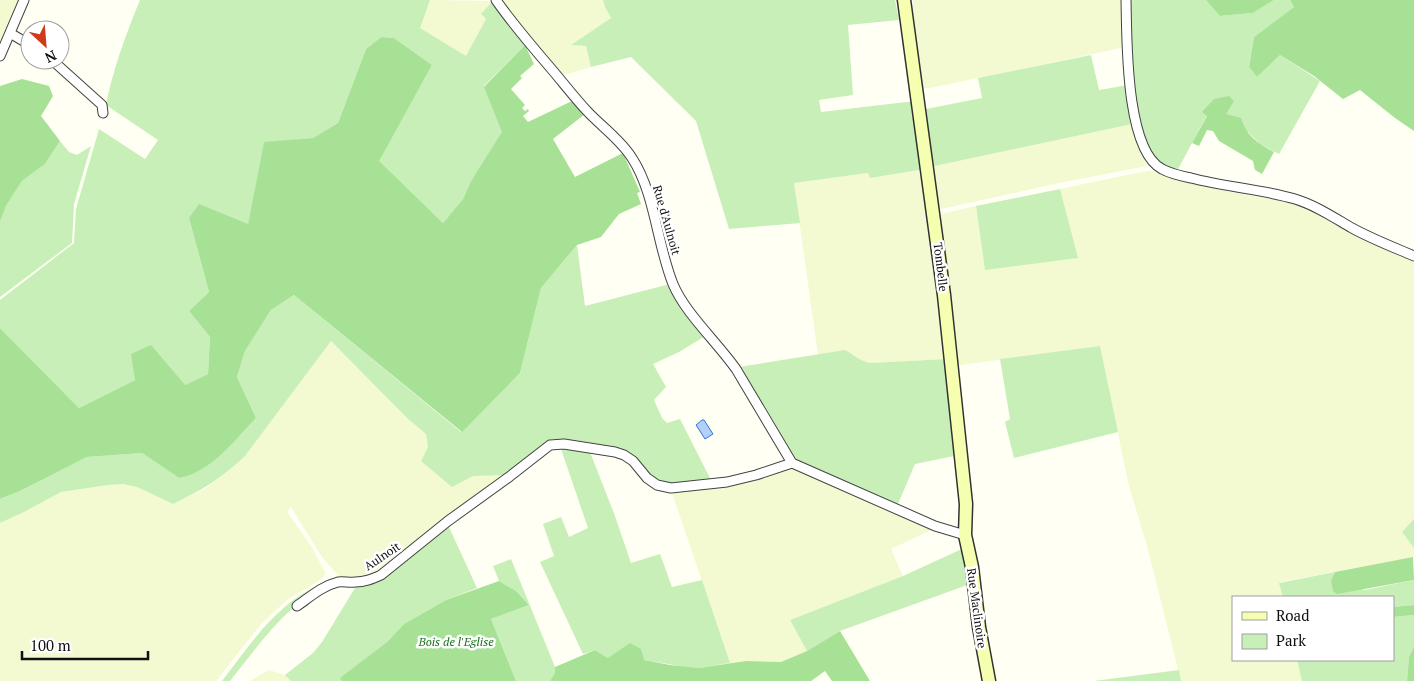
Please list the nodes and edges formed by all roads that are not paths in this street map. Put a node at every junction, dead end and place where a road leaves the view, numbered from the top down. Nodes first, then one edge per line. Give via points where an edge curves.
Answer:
1 (24, 0) edge
2 (496, 0) edge
3 (904, 0) edge
4 (1126, 0) edge
5 (10, 33) junction
6 (20, 39) edge
7 (0, 56) edge
8 (63, 70) edge
9 (103, 113) dead end
10 (1414, 256) edge
11 (792, 463) junction
12 (966, 535) junction
13 (297, 606) dead end
14 (989, 681) edge

1 - 5 street
2 - 11 street, Rue d'Aulnoit via 575,98 632,158 645,188 676,290 742,378
3 - 12 street, Tombelle via 946,308 966,504
4 - 10 street via 1133,110 1144,148 1157,166 1200,181 1296,199
5 - 6 street
5 - 7 street
8 - 9 street via 102,105
11 - 12 street via 935,526
11 - 13 street, Aulnoit via 727,482 670,488 647,478 624,455 555,444 546,447 381,575 369,581 339,582 328,586
12 - 14 street, Rue Maclinoire

